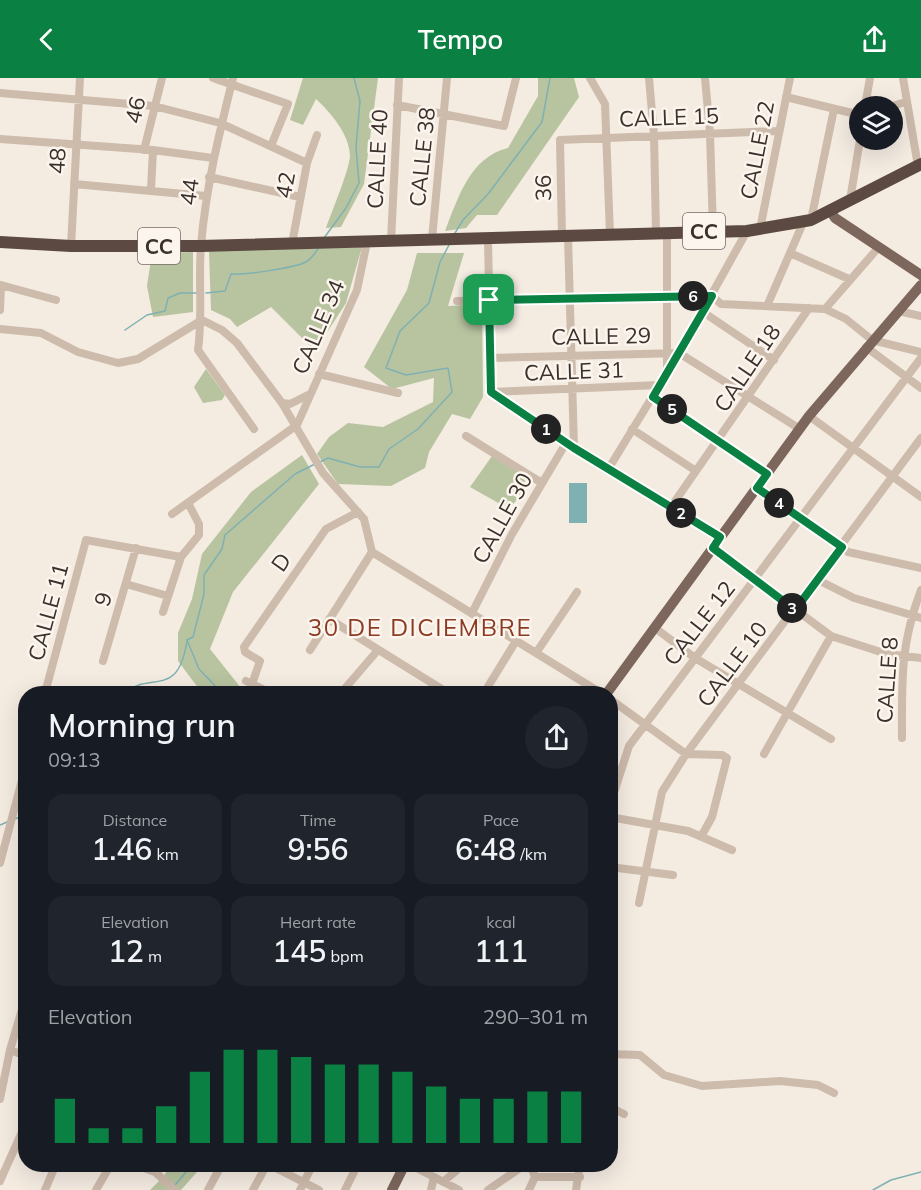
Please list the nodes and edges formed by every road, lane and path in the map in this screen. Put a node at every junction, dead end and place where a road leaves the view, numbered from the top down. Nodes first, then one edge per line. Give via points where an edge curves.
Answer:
1 (80, 78) edge
2 (162, 78) edge
3 (213, 78) edge
4 (399, 78) edge
5 (447, 78) edge
6 (516, 78) edge
7 (590, 78) edge
8 (649, 78) edge
9 (694, 78) edge
10 (790, 78) edge
11 (870, 78) edge
12 (903, 78) edge
13 (705, 79) edge
14 (232, 81) edge
15 (0, 93) edge
16 (867, 96) edge
17 (786, 97) junction
18 (80, 98) junction
19 (906, 102) junction
20 (903, 103) edge
21 (397, 105) junction
22 (154, 106) junction
23 (834, 109) junction
24 (849, 112) edge
25 (445, 115) junction
26 (220, 123) junction
27 (779, 131) junction
28 (710, 133) junction
29 (317, 135) dead end
30 (654, 135) junction
31 (606, 137) junction
32 (0, 139) edge
33 (561, 140) joint
34 (76, 145) junction
35 (271, 146) junction
36 (149, 150) junction
37 (858, 150) edge
38 (213, 158) junction
39 (308, 163) junction
40 (920, 165) edge
41 (209, 177) junction
42 (74, 184) junction
43 (151, 189) junction
44 (206, 196) junction
45 (300, 197) junction
46 (850, 202) junction
47 (831, 212) junction
48 (807, 221) junction
49 (753, 230) junction
50 (713, 231) junction
51 (662, 233) junction
52 (610, 235) junction
53 (565, 236) junction
54 (488, 238) junction
55 (435, 239) junction
56 (391, 241) junction
57 (0, 242) edge
58 (367, 242) junction
59 (292, 244) junction
60 (71, 246) junction
61 (201, 246) junction
62 (878, 248) junction
63 (790, 253) junction
64 (921, 275) edge
65 (849, 279) junction
66 (921, 285) edge
67 (712, 296) junction
68 (666, 297) junction
69 (570, 299) junction
70 (56, 300) dead end
71 (489, 300) junction
72 (457, 301) dead end
73 (767, 306) junction
74 (809, 308) junction
75 (825, 309) junction
76 (0, 310) edge
77 (898, 311) junction
78 (703, 312) junction
79 (921, 316) edge
80 (202, 320) junction
81 (0, 329) edge
82 (869, 343) junction
83 (667, 352) junction
84 (921, 352) edge
85 (679, 353) junction
86 (571, 355) junction
87 (490, 357) junction
88 (921, 358) edge
89 (774, 360) junction
90 (668, 371) junction
91 (319, 374) junction
92 (906, 377) junction
93 (659, 385) junction
94 (921, 388) edge
95 (572, 390) junction
96 (491, 392) junction
97 (398, 393) dead end
98 (309, 394) junction
99 (750, 396) junction
100 (653, 397) junction
101 (282, 403) junction
102 (809, 416) junction
103 (297, 425) junction
104 (254, 429) dead end
105 (632, 429) junction
106 (800, 429) junction
107 (466, 436) dead end
108 (921, 438) edge
109 (720, 439) junction
110 (566, 443) junction
111 (574, 448) junction
112 (853, 448) junction
113 (609, 468) junction
114 (696, 471) junction
115 (767, 474) junction
116 (894, 476) junction
117 (542, 483) junction
118 (757, 488) junction
119 (921, 497) edge
120 (188, 503) junction
121 (671, 507) junction
122 (358, 512) junction
123 (172, 514) dead end
124 (802, 519) junction
125 (720, 537) junction
126 (842, 547) junction
127 (136, 548) junction
128 (713, 548) junction
129 (372, 552) junction
130 (181, 557) junction
131 (921, 568) edge
132 (755, 580) junction
133 (818, 580) junction
134 (126, 584) junction
135 (921, 590) edge
136 (577, 592) dead end
137 (168, 596) junction
138 (795, 610) junction
139 (163, 612) dead end
140 (472, 613) junction
141 (911, 616) junction
142 (921, 618) edge
143 (329, 619) junction
144 (655, 628) junction
145 (831, 636) junction
146 (516, 641) junction
147 (310, 650) dead end
148 (378, 650) junction
149 (536, 653) junction
150 (902, 655) junction
151 (695, 658) junction
152 (921, 658) edge
153 (103, 661) dead end
154 (738, 685) junction
155 (47, 686) edge
156 (256, 686) edge
157 (347, 686) edge
158 (437, 686) edge
159 (488, 686) edge
160 (590, 686) edge
161 (612, 686) edge
162 (618, 705) edge
163 (787, 713) junction
164 (644, 725) junction
165 (902, 738) dead end
166 (831, 739) dead end
167 (686, 754) junction
168 (764, 754) dead end
169 (618, 780) edge
170 (18, 795) edge
171 (618, 818) edge
172 (655, 825) junction
173 (702, 835) junction
174 (732, 850) dead end
175 (0, 863) edge
176 (618, 868) edge
177 (645, 870) junction
178 (673, 875) dead end
179 (639, 903) dead end
180 (18, 1027) edge
181 (10, 1050) junction
182 (18, 1053) edge
183 (618, 1054) edge
184 (834, 1094) dead end
185 (0, 1099) edge
186 (618, 1111) edge
187 (624, 1114) dead end
188 (18, 1141) edge
189 (53, 1172) edge
190 (106, 1172) edge
191 (155, 1172) edge
192 (218, 1172) edge
193 (263, 1172) edge
194 (280, 1172) edge
195 (309, 1172) edge
196 (354, 1172) edge
197 (402, 1172) edge
198 (424, 1172) edge
199 (455, 1172) edge
200 (516, 1172) edge
201 (533, 1172) edge
202 (580, 1172) edge
203 (434, 1177) junction
204 (536, 1177) junction
205 (580, 1177) junction
206 (0, 1181) edge
207 (443, 1182) junction
208 (302, 1186) edge
209 (45, 1190) edge
210 (96, 1190) edge
211 (175, 1190) edge
212 (208, 1190) edge
213 (253, 1190) edge
214 (319, 1190) edge
215 (345, 1190) edge
216 (392, 1190) edge
217 (431, 1190) edge
218 (459, 1190) edge
219 (488, 1190) edge
220 (529, 1190) edge
221 (576, 1190) edge

1 - 18 street, 48
2 - 22 street, 46
3 - 14 street
4 - 21 street, CALLE 40
5 - 25 street, CALLE 38
6 - 25 street via 504,126
7 - 31 street via 605,104
8 - 30 street
9 - 13 street
10 - 17 street, CALLE 22
11 - 16 street
12 - 19 street
13 - 28 street
14 - 26 street, 44
14 - 35 street via 288,104
15 - 18 street
17 - 23 street
17 - 27 street, CALLE 22
18 - 22 street
18 - 34 street, 48
19 - 20 street
19 - 40 street
21 - 25 street
21 - 56 street, CALLE 40
22 - 26 street
22 - 36 street, 46
23 - 24 street
23 - 48 street
25 - 55 street, CALLE 38
26 - 35 street
26 - 38 street, 44
27 - 28 street, CALLE 15
27 - 49 street, CALLE 22
28 - 30 street, CALLE 15
28 - 50 street
29 - 39 street, 42
30 - 31 street, CALLE 15
30 - 51 street
31 - 33 street, CALLE 15
31 - 52 street
32 - 34 street
33 - 53 street, 36
34 - 36 street
34 - 42 street, 48
35 - 39 street
36 - 38 street
36 - 43 street, 46
37 - 46 street
38 - 41 street, 44
39 - 45 street, 42
40 - 46 highway, CC
41 - 44 street, 44
41 - 45 street
42 - 43 street
42 - 60 street, 48
43 - 44 street
44 - 61 street, 44
45 - 59 street, 42
46 - 47 highway, CC
47 - 48 highway, CC
47 - 62 main road
48 - 49 highway, CC
48 - 63 street
49 - 50 highway, CC
49 - 67 street, CALLE 22
50 - 51 highway, CC
51 - 52 highway, CC
51 - 68 street
52 - 53 highway, CC
53 - 54 highway, CC
53 - 69 street
54 - 55 highway, CC
54 - 71 street
55 - 56 highway, CC
56 - 58 highway, CC
57 - 60 highway, CC
58 - 59 highway, CC
58 - 91 street, CALLE 34 via 357,290
59 - 61 highway, CC
60 - 61 highway, CC
61 - 80 street, 44
62 - 64 main road
62 - 65 street
63 - 65 street
63 - 73 street
65 - 75 street
66 - 77 main road
67 - 68 street
67 - 73 street via 721,304
67 - 78 street, CALLE 22
68 - 69 street
68 - 83 street
69 - 71 street
69 - 86 street
70 - 76 street via 1,285
71 - 72 street
71 - 87 street
73 - 74 street
74 - 75 street
74 - 89 street, CALLE 18
75 - 82 street via 846,319
77 - 79 street
77 - 82 main road
78 - 85 street, CALLE 22
78 - 89 street
80 - 81 street via 138,359 118,363 78,352 41,333
80 - 101 street via 237,343
80 - 104 street, 44 via 198,350
82 - 84 street
82 - 92 street
82 - 102 main road
83 - 85 street, CALLE 29
83 - 86 street, CALLE 29
83 - 90 street
85 - 90 street, CALLE 22
85 - 99 street, CALLE 29
86 - 87 street, CALLE 29
86 - 95 street
87 - 96 street
88 - 92 street, CALLE 12
89 - 99 street, CALLE 18
90 - 93 street, CALLE 22
91 - 97 street
91 - 98 street, CALLE 34
92 - 94 street
92 - 112 street, CALLE 12
93 - 95 street, CALLE 31
93 - 100 street, CALLE 22
95 - 96 street, CALLE 31
95 - 111 street
96 - 110 street
98 - 101 street via 290,404
98 - 103 street, CALLE 34
99 - 106 street, CALLE 29
99 - 109 street, CALLE 18
100 - 105 street, CALLE 22
100 - 109 street, CALLE 31
101 - 103 street
102 - 106 main road
102 - 112 street
103 - 120 street
103 - 122 street via 323,473
105 - 113 street, CALLE 22
105 - 114 street
106 - 115 main road
107 - 117 street
108 - 116 street, CALLE 10
109 - 114 street, CALLE 18
109 - 115 street, CALLE 31
110 - 111 street
110 - 117 street, CALLE 30
111 - 113 street
112 - 116 street
112 - 124 street, CALLE 12
113 - 121 street
114 - 121 street, CALLE 18
115 - 118 main road
116 - 119 street
116 - 126 street, CALLE 10
117 - 140 street, CALLE 30
118 - 124 street
118 - 125 main road
120 - 123 street
120 - 130 street via 199,524 199,535
121 - 125 street
122 - 129 street via 364,519
122 - 156 street, D via 326,529 244,647 245,652 260,661 249,683
124 - 126 street
124 - 132 street, CALLE 12
125 - 128 main road
126 - 131 street via 848,552
126 - 133 street, CALLE 10
127 - 130 street
127 - 134 street, 9
127 - 155 street, CALLE 11 via 86,540
128 - 132 street
128 - 144 main road
129 - 140 street
129 - 143 street
130 - 137 street
132 - 138 street
132 - 151 street, CALLE 12
133 - 138 street, CALLE 10
133 - 141 street via 854,598
134 - 137 street
134 - 153 street, 9
135 - 141 street, CALLE 8
136 - 149 street
137 - 139 street
138 - 145 street
138 - 154 street, CALLE 10
140 - 146 street
141 - 142 street
141 - 150 street, CALLE 8
143 - 147 street
143 - 148 street
144 - 151 street
144 - 161 main road
145 - 150 street
145 - 163 street
146 - 149 street
146 - 159 street
148 - 157 street
148 - 158 street
149 - 160 street
150 - 152 street
150 - 165 street, CALLE 8
151 - 154 street
151 - 164 street, CALLE 12
154 - 163 street
154 - 167 street, CALLE 10
162 - 164 street
163 - 166 street
163 - 168 street
164 - 167 street
164 - 169 street, CALLE 12 via 629,746
167 - 172 street, CALLE 10 via 662,792
167 - 173 street via 728,758
170 - 175 street
171 - 172 street
172 - 173 street
172 - 177 street, CALLE 10
173 - 174 street
176 - 177 street
177 - 178 street
177 - 179 street, CALLE 10
180 - 181 street
181 - 182 street
181 - 185 street
183 - 184 street via 640,1055 664,1075 702,1086 780,1081 818,1085
186 - 187 street
188 - 206 street
189 - 209 street
190 - 210 street
191 - 211 street
192 - 212 street
193 - 213 street
194 - 208 street
195 - 208 street
196 - 215 street
197 - 216 main road
198 - 203 street
199 - 207 street
200 - 219 street
201 - 204 street
202 - 205 street
203 - 207 street
203 - 217 street
204 - 205 street
204 - 220 street
205 - 221 street
207 - 218 street
208 - 214 street

